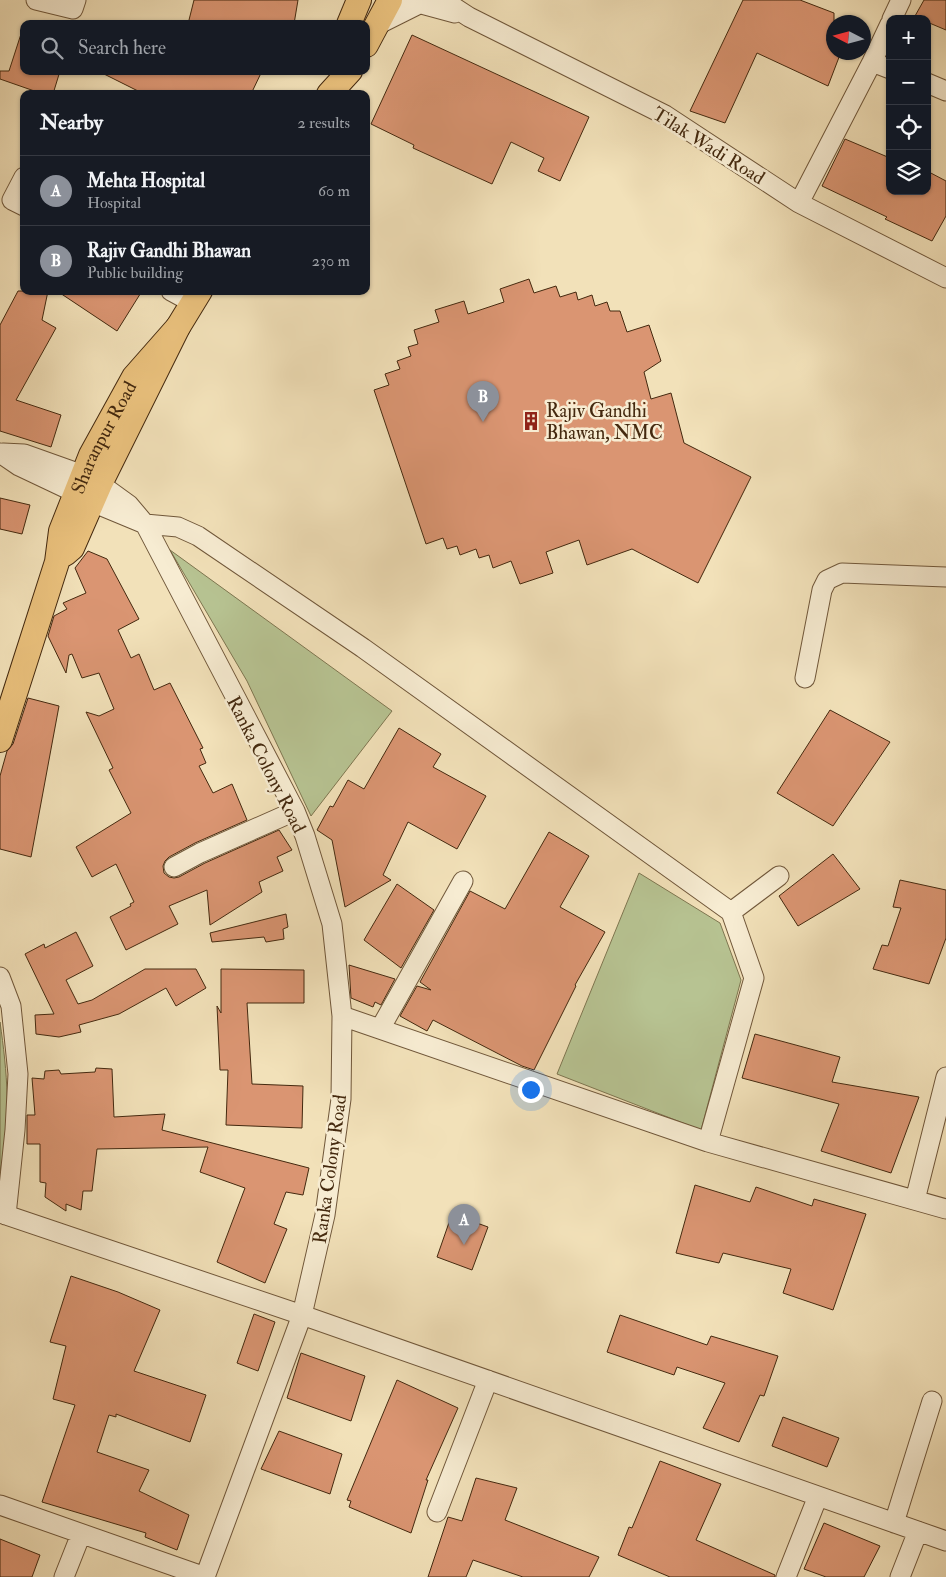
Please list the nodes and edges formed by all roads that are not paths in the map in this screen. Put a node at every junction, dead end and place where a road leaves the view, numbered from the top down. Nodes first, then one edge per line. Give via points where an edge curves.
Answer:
1 (36, 0) edge
2 (76, 0) edge
3 (390, 0) edge
4 (443, 0) edge
5 (901, 0) edge
6 (413, 2) edge
7 (894, 15) edge
8 (469, 17) junction
9 (886, 32) edge
10 (372, 35) edge
11 (872, 62) junction
12 (886, 67) edge
13 (326, 75) edge
14 (346, 75) edge
15 (931, 85) edge
16 (320, 90) edge
17 (333, 90) edge
18 (946, 91) edge
19 (20, 185) edge
20 (20, 204) edge
21 (799, 204) junction
22 (946, 278) edge
23 (196, 297) edge
24 (0, 453) edge
25 (88, 488) junction
26 (145, 524) junction
27 (946, 577) edge
28 (805, 678) dead end
29 (0, 740) edge
30 (294, 811) junction
31 (174, 866) dead end
32 (779, 876) dead end
33 (463, 881) dead end
34 (731, 912) junction
35 (0, 977) edge
36 (342, 1016) junction
37 (380, 1029) junction
38 (946, 1077) edge
39 (708, 1142) junction
40 (915, 1200) junction
41 (946, 1209) edge
42 (3, 1214) edge
43 (302, 1315) junction
44 (488, 1380) junction
45 (932, 1401) dead end
46 (818, 1496) junction
47 (0, 1505) edge
48 (437, 1512) dead end
49 (894, 1523) junction
50 (918, 1531) junction
51 (81, 1534) junction
52 (946, 1541) edge
53 (64, 1577) edge
54 (205, 1577) edge
55 (786, 1577) edge
56 (900, 1577) edge

1 - 2 street via 73,9
3 - 10 main road
4 - 8 street
5 - 7 street
6 - 8 street
6 - 10 street
8 - 21 street, Tilak Wadi Road via 665,115
9 - 11 street
11 - 12 street
11 - 21 street
13 - 16 main road
14 - 17 main road
15 - 18 street
19 - 20 street via 12,200
21 - 22 street, Tilak Wadi Road
23 - 25 main road, Sharanpur Road via 178,327 134,377 91,455
24 - 25 street, Ranka Colony Road via 19,466
25 - 26 street, Ranka Colony Road via 129,505
25 - 29 main road, Sharanpur Road via 61,532 57,562
26 - 30 street, Ranka Colony Road
26 - 34 street via 178,527 240,562
27 - 28 street via 842,573 827,580 822,590
30 - 31 street
30 - 36 street, Ranka Colony Road via 332,924
32 - 34 street
33 - 37 street
34 - 39 street via 754,978
35 - 42 street via 11,1006 18,1074 15,1130
36 - 37 street
36 - 43 street, Ranka Colony Road via 341,1099 325,1215
37 - 39 street
38 - 40 street
39 - 40 street
40 - 41 street
42 - 43 street
43 - 44 street
43 - 54 street, Ranka Colony Road
44 - 46 street
44 - 48 street
45 - 49 street
46 - 49 street
46 - 55 street
47 - 51 street
49 - 50 street
50 - 52 street
50 - 56 street
51 - 53 street
51 - 54 street

